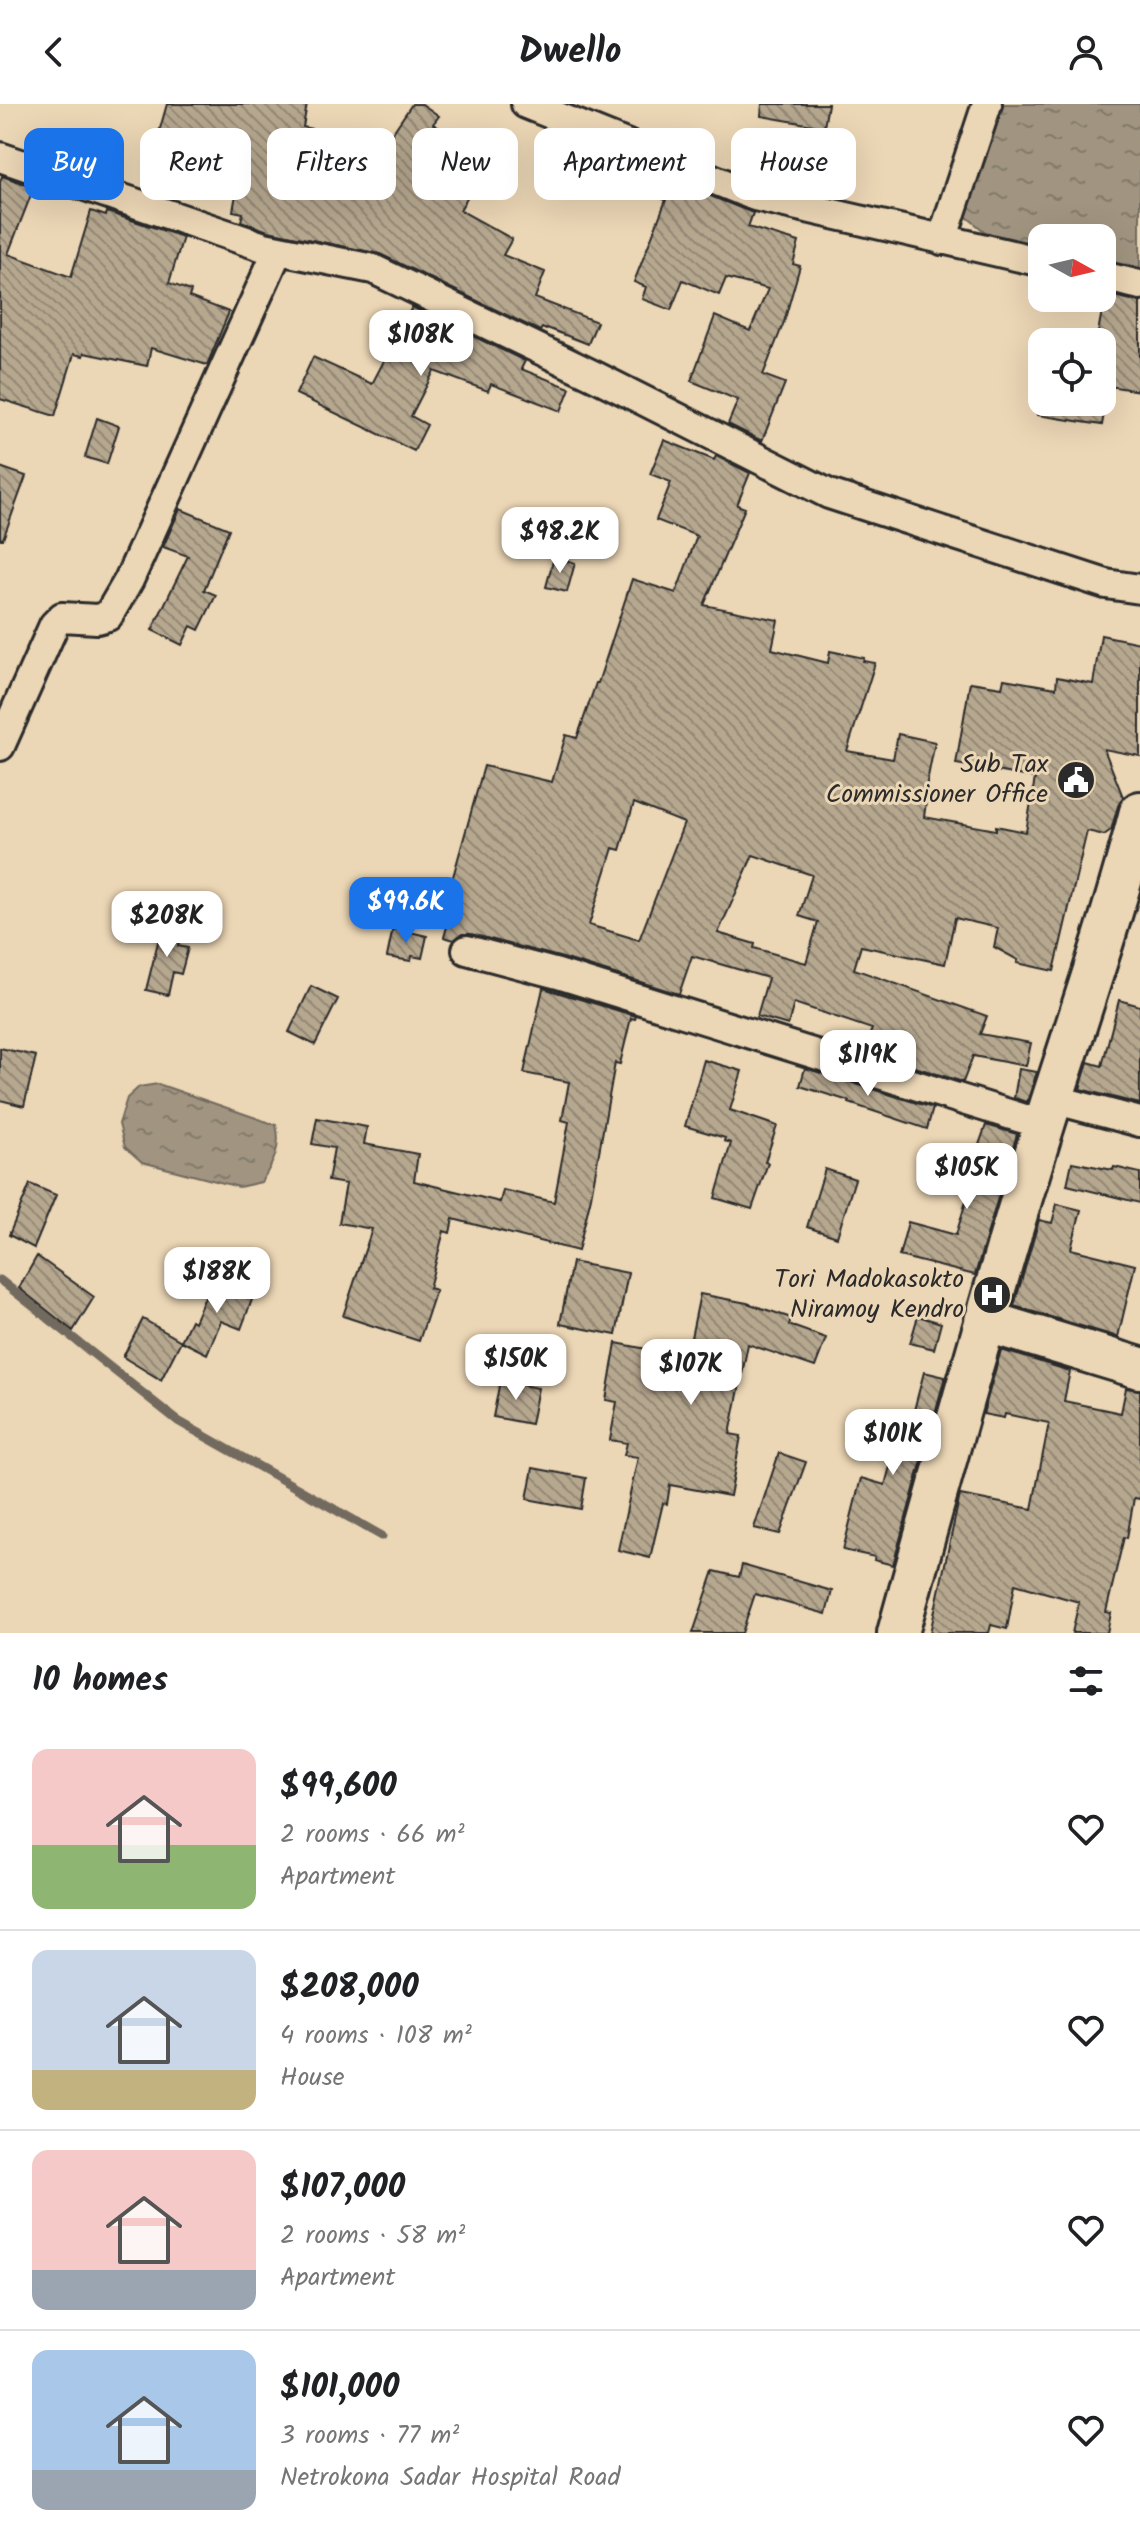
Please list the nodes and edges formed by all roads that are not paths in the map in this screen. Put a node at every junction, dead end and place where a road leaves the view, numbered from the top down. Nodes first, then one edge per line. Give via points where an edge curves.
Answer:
1 (526, 104) edge
2 (987, 104) edge
3 (0, 157) edge
4 (942, 240) junction
5 (278, 250) junction
6 (1028, 259) edge
7 (1116, 279) edge
8 (1140, 285) edge
9 (1140, 589) edge
10 (0, 746) edge
11 (1140, 812) edge
12 (467, 950) dead end
13 (1048, 1112) junction
14 (1140, 1122) edge
15 (985, 1321) junction
16 (1140, 1368) edge
17 (898, 1633) edge

1 - 4 street via 755,196
2 - 4 street
3 - 5 street
4 - 6 street
5 - 9 street via 373,269 829,494 1106,584
5 - 10 street via 129,580 108,616 62,617 54,625
7 - 8 street
11 - 13 street via 1120,891
12 - 13 street via 931,1092
13 - 14 street
13 - 15 street
15 - 16 street
15 - 17 street

